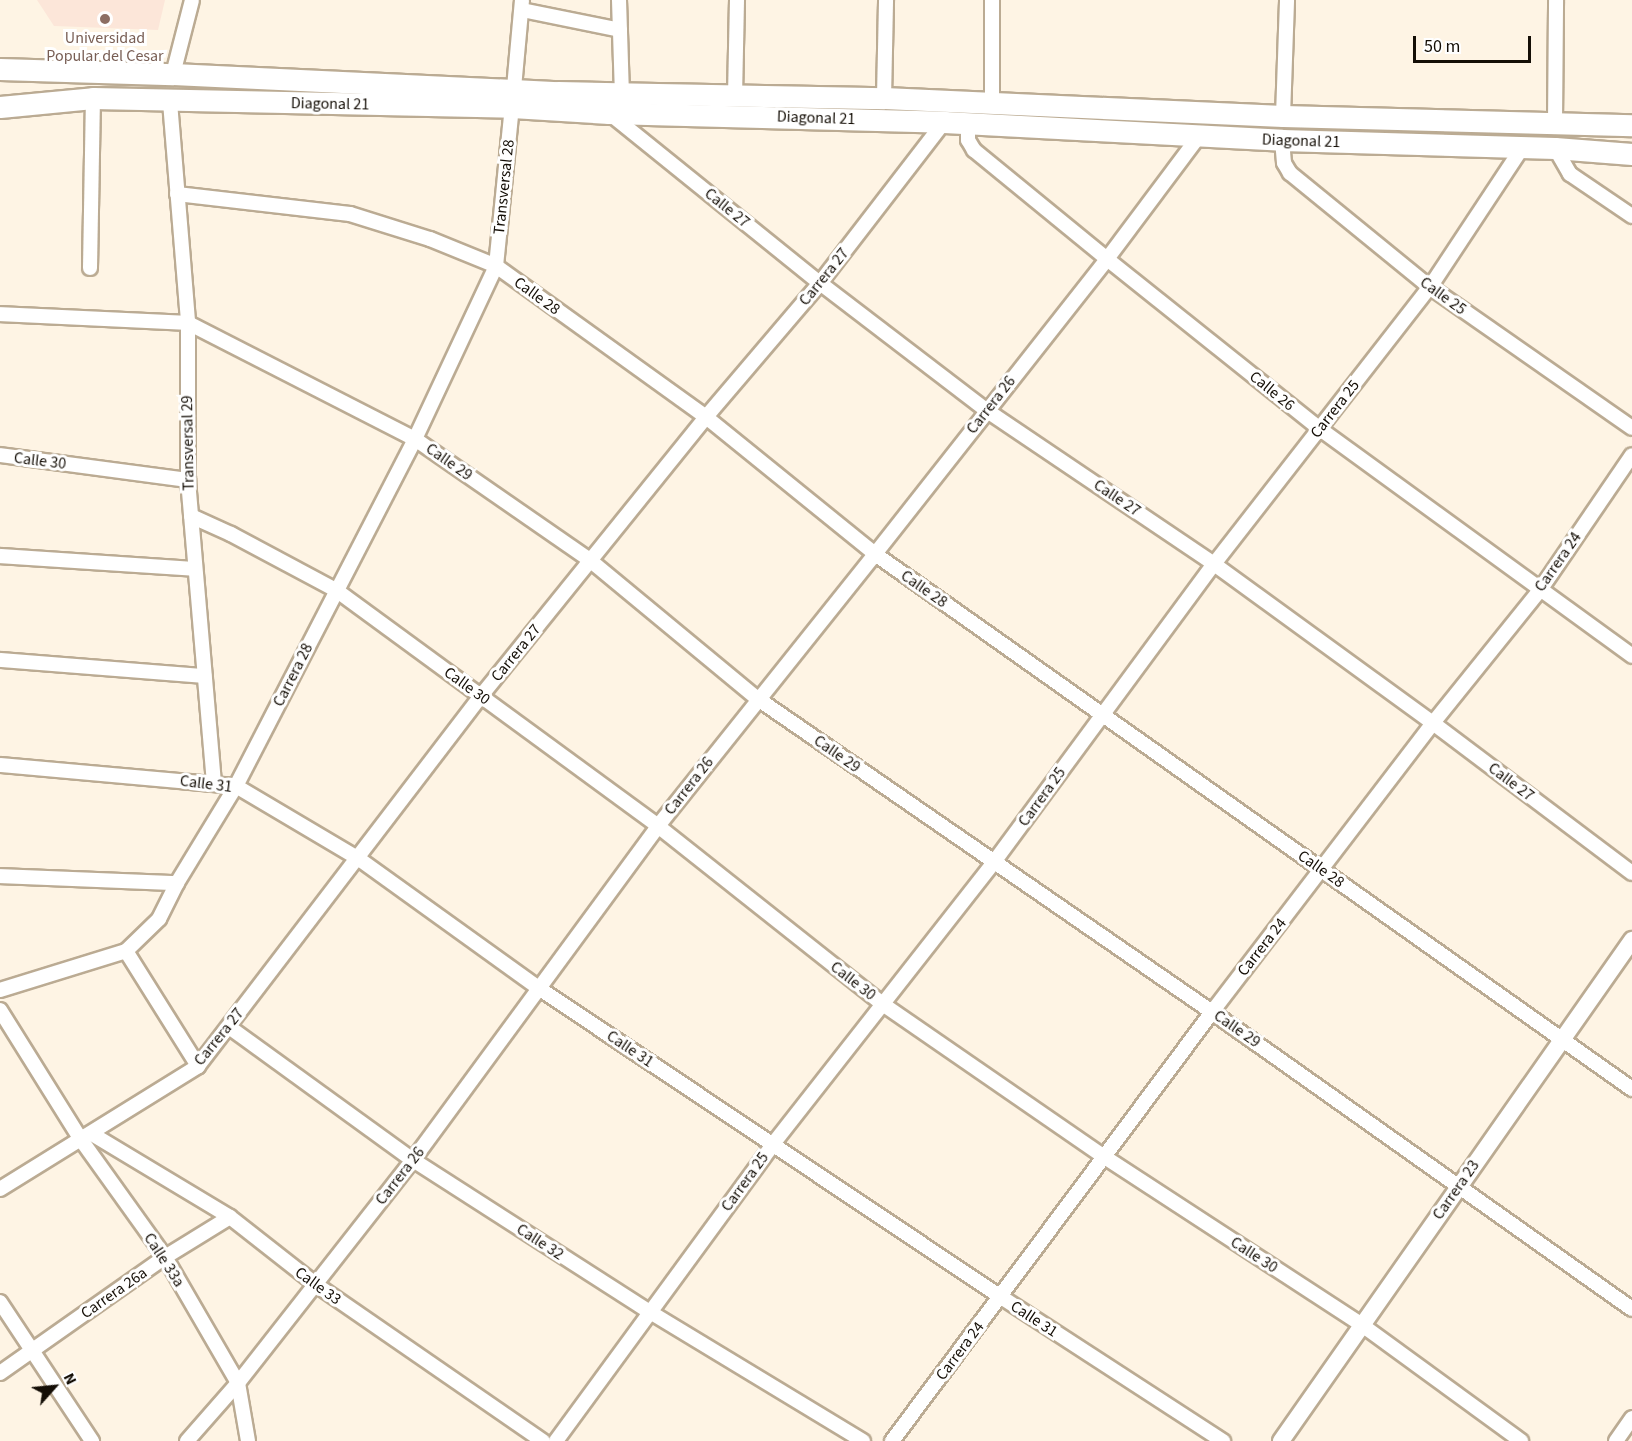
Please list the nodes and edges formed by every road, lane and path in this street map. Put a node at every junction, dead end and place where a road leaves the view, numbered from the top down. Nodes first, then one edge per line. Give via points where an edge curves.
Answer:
1 (192, 0) edge
2 (619, 0) edge
3 (737, 0) edge
4 (886, 0) edge
5 (992, 0) edge
6 (1287, 0) edge
7 (1556, 0) edge
8 (522, 5) edge
9 (620, 30) junction
10 (0, 69) edge
11 (173, 74) junction
12 (622, 93) junction
13 (735, 96) junction
14 (93, 98) junction
15 (513, 98) junction
16 (884, 98) junction
17 (171, 102) junction
18 (992, 103) junction
19 (0, 107) edge
20 (609, 112) junction
21 (1283, 116) junction
22 (944, 122) junction
23 (1555, 122) junction
24 (968, 125) junction
25 (1632, 125) edge
26 (1199, 136) junction
27 (1282, 140) junction
28 (1522, 148) junction
29 (1555, 148) junction
30 (1632, 154) edge
31 (177, 194) junction
32 (1632, 216) edge
33 (1107, 259) junction
34 (496, 266) junction
35 (90, 268) dead end
36 (820, 284) junction
37 (1430, 287) junction
38 (0, 314) edge
39 (188, 323) junction
40 (986, 410) junction
41 (706, 417) junction
42 (1632, 428) edge
43 (1320, 429) junction
44 (415, 439) junction
45 (0, 455) edge
46 (1632, 455) edge
47 (188, 480) junction
48 (191, 516) junction
49 (875, 554) junction
50 (0, 556) edge
51 (591, 561) junction
52 (1214, 564) junction
53 (195, 569) junction
54 (1540, 590) junction
55 (336, 591) junction
56 (1632, 656) edge
57 (0, 660) edge
58 (204, 676) junction
59 (481, 696) junction
60 (758, 699) junction
61 (1103, 714) junction
62 (1433, 723) junction
63 (0, 765) edge
64 (214, 784) junction
65 (236, 786) junction
66 (658, 826) junction
67 (359, 859) junction
68 (994, 862) junction
69 (1322, 870) junction
70 (1632, 873) edge
71 (0, 876) edge
72 (177, 884) junction
73 (1632, 940) edge
74 (126, 951) junction
75 (540, 989) junction
76 (0, 990) edge
77 (884, 1005) junction
78 (0, 1010) edge
79 (1212, 1012) junction
80 (229, 1027) junction
81 (1562, 1038) junction
82 (198, 1066) junction
83 (1632, 1089) edge
84 (87, 1137) junction
85 (773, 1144) junction
86 (1103, 1156) junction
87 (413, 1160) junction
88 (1460, 1185) junction
89 (0, 1189) edge
90 (230, 1217) junction
91 (165, 1257) junction
92 (315, 1284) junction
93 (1001, 1297) junction
94 (0, 1302) edge
95 (1632, 1309) edge
96 (650, 1312) junction
97 (1362, 1325) junction
98 (32, 1351) junction
99 (0, 1373) edge
100 (238, 1383) junction
101 (1632, 1418) edge
102 (92, 1441) edge
103 (187, 1441) edge
104 (248, 1441) edge
105 (543, 1441) edge
106 (556, 1441) edge
107 (863, 1441) edge
108 (892, 1441) edge
109 (1223, 1441) edge
110 (1281, 1441) edge
111 (1521, 1441) edge
112 (1616, 1441) edge

1 - 11 street
2 - 9 street
3 - 13 street
4 - 16 street
5 - 18 street
6 - 21 street
7 - 23 street
8 - 9 street
8 - 15 street, Transversal 28
9 - 12 street
10 - 11 highway, Diagonal 21
11 - 15 highway, Diagonal 21
12 - 13 highway, Diagonal 21
12 - 15 highway, Diagonal 21
13 - 16 highway, Diagonal 21
14 - 17 highway, Diagonal 21
14 - 19 highway, Diagonal 21
14 - 35 street
15 - 17 highway, Diagonal 21
15 - 20 highway, Diagonal 21
15 - 34 street, Transversal 28
16 - 18 highway, Diagonal 21
17 - 31 street, Transversal 29
18 - 21 highway, Diagonal 21
20 - 22 highway, Diagonal 21
20 - 36 street, Calle 27
21 - 23 highway, Diagonal 21
22 - 24 highway, Diagonal 21
22 - 36 street, Carrera 27
23 - 25 highway, Diagonal 21
24 - 26 highway, Diagonal 21
24 - 33 street, Calle 26 via 968,140 974,150
26 - 27 highway, Diagonal 21
26 - 33 street, Carrera 26
27 - 28 highway, Diagonal 21
27 - 37 street, Calle 25 via 1284,163 1290,173
28 - 29 highway, Diagonal 21
28 - 37 street, Carrera 25
29 - 30 highway, Diagonal 21
29 - 32 street via 1570,174
31 - 34 street, Calle 28 via 350,214 430,239
31 - 39 street, Transversal 29
33 - 40 street, Carrera 26
33 - 43 street, Calle 26
34 - 41 street, Calle 28
34 - 44 street, Carrera 28
36 - 40 street, Calle 27
36 - 41 street, Carrera 27
37 - 42 street, Calle 25
37 - 43 street, Carrera 25
38 - 39 street, Calle 29
39 - 44 street, Calle 29
39 - 47 street, Transversal 29
40 - 49 street, Carrera 26
40 - 52 street, Calle 27
41 - 49 street, Calle 28
41 - 51 street, Carrera 27
43 - 52 street, Carrera 25
43 - 54 street, Calle 26
44 - 51 street, Calle 29
44 - 55 street, Carrera 28
45 - 47 street, Calle 30
46 - 54 street, Carrera 24
47 - 48 street, Transversal 29
48 - 53 street, Transversal 29
48 - 55 street, Calle 30
49 - 60 street, Carrera 26
49 - 61 street, Calle 28
50 - 53 street
51 - 59 street, Carrera 27
51 - 60 street, Calle 29
52 - 61 street, Carrera 25
52 - 62 street, Calle 27
53 - 58 street, Transversal 29
54 - 56 street, Calle 26
54 - 62 street, Carrera 24
55 - 59 street, Calle 30
55 - 65 street, Carrera 28
57 - 58 street
58 - 64 street, Transversal 29
59 - 66 street, Calle 30
59 - 67 street, Carrera 27
60 - 66 street, Carrera 26
60 - 68 street, Calle 29
61 - 68 street, Carrera 25
61 - 69 street, Calle 28
62 - 69 street, Carrera 24
62 - 70 street, Calle 27
63 - 64 street, Calle 31
64 - 65 street, Calle 31
65 - 67 street, Calle 31
65 - 72 street, Carrera 28
66 - 75 street, Carrera 26
66 - 77 street, Calle 30
67 - 75 street, Calle 31
67 - 80 street, Carrera 27
68 - 77 street, Carrera 25
68 - 79 street, Calle 29
69 - 79 street, Carrera 24
69 - 81 street, Calle 28
71 - 72 street
72 - 74 street, Carrera 28 via 159,919
73 - 81 street, Carrera 23
74 - 76 street, Carrera 28
74 - 82 street
75 - 85 street, Calle 31
75 - 87 street, Carrera 26
77 - 85 street, Carrera 25
77 - 86 street, Calle 30
78 - 84 street, Calle 33
79 - 86 street, Carrera 24
79 - 88 street, Calle 29
80 - 82 street, Carrera 27
80 - 87 street, Calle 32
81 - 83 street, Calle 28
81 - 88 street, Carrera 23
82 - 84 street, Carrera 27
84 - 89 street, Carrera 27
84 - 90 street, Calle 33
84 - 91 street, Calle 33a
85 - 93 street, Calle 31
85 - 96 street, Carrera 25
86 - 93 street, Carrera 24
86 - 97 street, Calle 30
87 - 92 street, Carrera 26
87 - 96 street, Calle 32
88 - 95 street, Calle 29
88 - 97 street, Carrera 23
90 - 91 street, Carrera 26a
90 - 92 street, Calle 33
91 - 98 street, Carrera 26a
91 - 100 street, Calle 33a
92 - 100 street, Carrera 26
92 - 105 street, Calle 33
93 - 108 street, Carrera 24
93 - 109 street, Calle 31
94 - 98 street
96 - 106 street, Carrera 25
96 - 107 street, Calle 32
97 - 110 street, Carrera 23
97 - 111 street, Calle 30
98 - 99 street, Carrera 26a
98 - 102 street
100 - 103 street, Carrera 26
100 - 104 street
101 - 112 street

